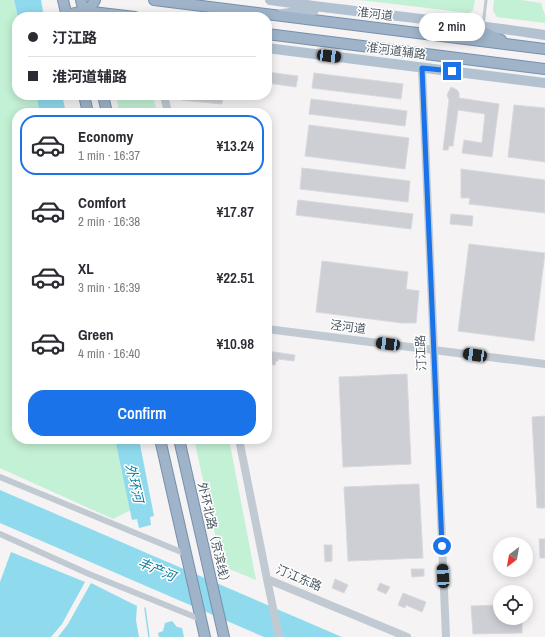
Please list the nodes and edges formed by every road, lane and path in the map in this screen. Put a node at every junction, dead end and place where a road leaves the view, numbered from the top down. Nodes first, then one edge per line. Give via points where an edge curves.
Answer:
1 (63, 0) edge
2 (81, 0) edge
3 (95, 0) edge
4 (154, 0) edge
5 (270, 0) edge
6 (486, 0) edge
7 (313, 3) edge
8 (327, 8) junction
9 (66, 12) edge
10 (86, 12) edge
11 (88, 12) edge
12 (260, 12) edge
13 (272, 13) edge
14 (278, 14) junction
15 (463, 23) joint
16 (483, 28) junction
17 (272, 35) edge
18 (545, 35) edge
19 (510, 45) junction
20 (272, 49) edge
21 (545, 49) edge
22 (510, 64) junction
23 (422, 68) junction
24 (545, 69) edge
25 (545, 75) edge
26 (545, 83) edge
27 (272, 330) edge
28 (433, 349) junction
29 (545, 364) edge
30 (161, 444) edge
31 (180, 444) edge
32 (239, 444) edge
33 (0, 477) edge
34 (0, 534) edge
35 (186, 554) junction
36 (267, 579) junction
37 (200, 618) junction
38 (204, 637) edge
39 (224, 637) edge
40 (279, 637) edge
41 (408, 637) edge
42 (446, 637) edge

1 - 9 highway
2 - 10 highway
3 - 11 highway
4 - 12 highway, 淮河道
5 - 7 main road
6 - 16 lane
7 - 8 main road
8 - 14 main road
8 - 15 main road
13 - 14 highway, 淮河道
14 - 19 highway, 淮河道
15 - 16 highway
16 - 18 main road
16 - 19 highway
17 - 22 highway
19 - 21 highway, 淮河道
20 - 23 main road, 淮河道辅路
22 - 24 highway
22 - 25 highway
23 - 26 main road, 淮河道辅路
23 - 28 street, 汀江路
27 - 28 street, 泾河道
28 - 29 street, 泾河道
28 - 42 street, 汀江路
30 - 35 highway
31 - 39 highway, 外环北路（京滨线）
32 - 36 street, 汀江东路
33 - 35 street
34 - 37 street via 89,574
35 - 37 highway
36 - 40 street
36 - 41 street, 汀江东路
37 - 38 highway

